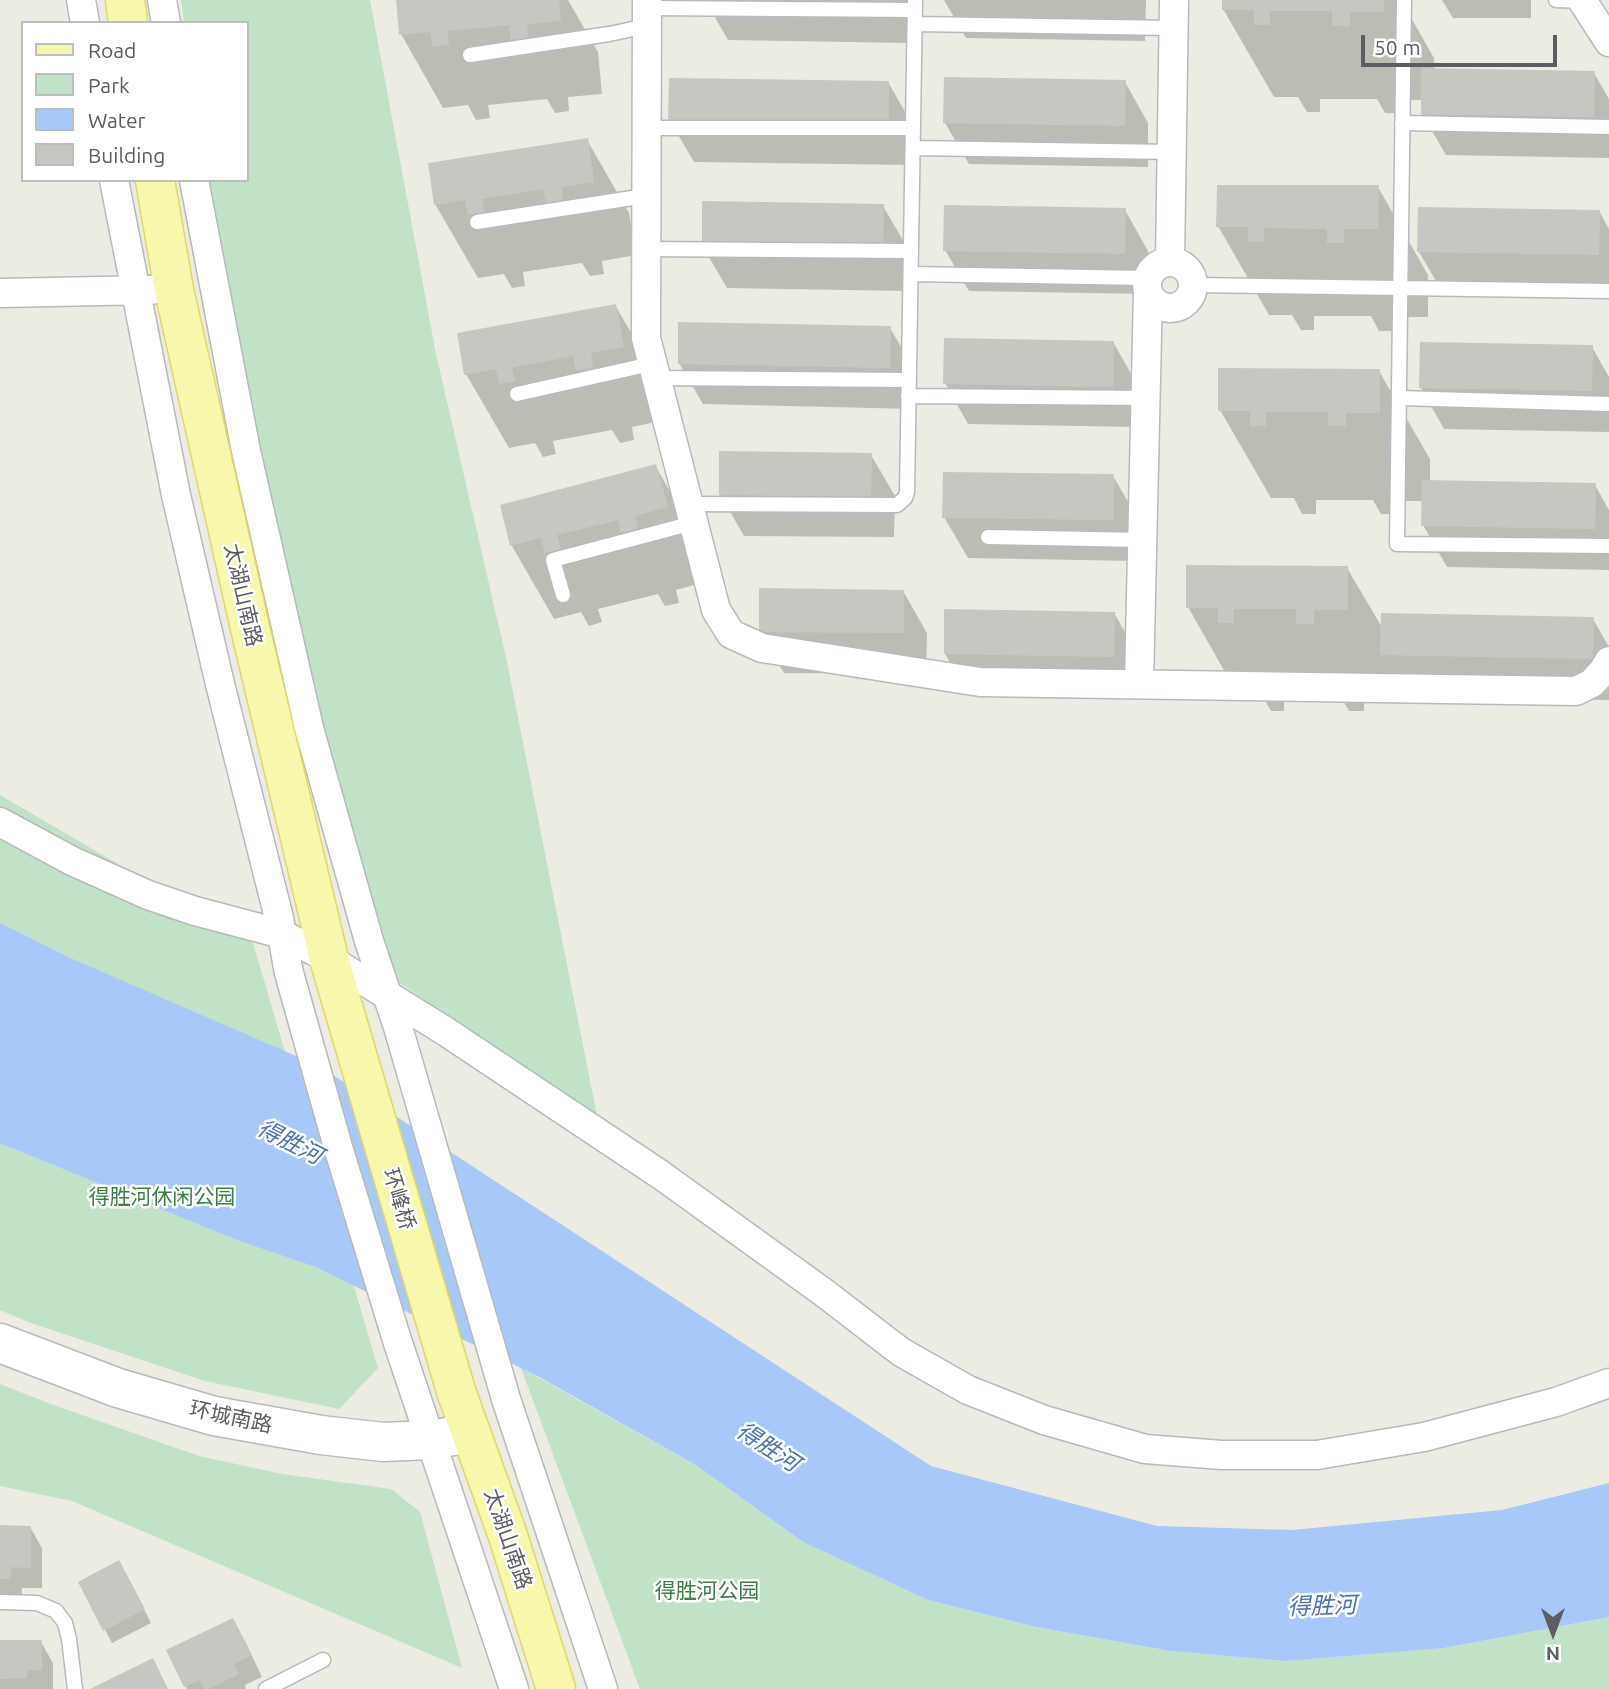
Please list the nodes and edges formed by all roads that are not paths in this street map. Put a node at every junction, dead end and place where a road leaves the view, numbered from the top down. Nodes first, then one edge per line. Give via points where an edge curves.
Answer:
1 (81, 0) edge
2 (125, 0) edge
3 (162, 0) edge
4 (1174, 0) edge
5 (1404, 0) edge
6 (1573, 0) edge
7 (647, 11) edge
8 (915, 11) edge
9 (85, 21) edge
10 (128, 21) edge
11 (166, 21) edge
12 (1173, 28) junction
13 (1609, 42) edge
14 (470, 55) dead end
15 (1402, 123) junction
16 (1609, 127) edge
17 (646, 128) junction
18 (913, 128) junction
19 (913, 148) junction
20 (1172, 152) junction
21 (114, 182) edge
22 (155, 182) edge
23 (194, 182) edge
24 (645, 196) junction
25 (477, 222) dead end
26 (645, 249) junction
27 (911, 251) junction
28 (911, 274) junction
29 (1156, 277) junction
30 (1194, 285) junction
31 (1401, 288) junction
32 (174, 290) junction
33 (1609, 291) edge
34 (0, 293) edge
35 (653, 371) junction
36 (909, 380) junction
37 (517, 394) dead end
38 (908, 396) junction
39 (1146, 398) junction
40 (1399, 398) junction
41 (1609, 404) edge
42 (690, 514) junction
43 (988, 537) dead end
44 (1143, 540) junction
45 (1609, 546) edge
46 (563, 595) dead end
47 (1609, 661) edge
48 (1139, 683) junction
49 (0, 822) edge
50 (282, 934) junction
51 (330, 959) junction
52 (387, 994) junction
53 (342, 1007) joint
54 (0, 1343) edge
55 (1609, 1383) edge
56 (456, 1391) joint
57 (471, 1433) junction
58 (430, 1440) junction
59 (0, 1602) edge
60 (323, 1660) dead end
61 (75, 1689) edge
62 (266, 1689) edge
63 (514, 1689) edge
64 (556, 1689) edge
65 (603, 1689) edge

1 - 9 street
2 - 10 main road
3 - 11 street
4 - 12 street
5 - 15 lane
6 - 13 street
7 - 8 lane
7 - 14 lane via 609,34
7 - 17 street
8 - 12 lane
8 - 18 lane
12 - 20 street
15 - 16 lane
15 - 31 lane
17 - 18 lane
17 - 24 street
18 - 19 lane
19 - 20 lane
19 - 27 lane
20 - 29 street
21 - 50 street via 176,495
22 - 32 main road, 太湖山南路
23 - 52 street via 246,451 309,728
24 - 25 lane
24 - 26 street
26 - 27 lane
26 - 35 street via 645,318
27 - 28 lane
28 - 29 lane
28 - 36 lane
29 - 30 street via 1184,266
29 - 30 street via 1157,304 1170,308 1184,304
29 - 39 street
30 - 31 lane
31 - 33 lane
31 - 40 lane
32 - 34 street
32 - 51 main road, 太湖山南路
35 - 36 lane
35 - 37 lane
35 - 42 street
36 - 38 lane
38 - 39 lane
38 - 42 lane via 907,492 901,503
39 - 44 street
40 - 41 lane
40 - 45 lane via 1397,544
42 - 46 lane via 553,560
42 - 48 street via 716,610 731,634 762,648 980,682
43 - 44 lane
44 - 48 street
47 - 48 street via 1592,683 1576,691
49 - 50 street via 148,895
50 - 51 street
50 - 58 street via 338,1147
51 - 52 street
51 - 53 main road, 太湖山南路
52 - 55 street via 661,1175 901,1352 968,1390 1044,1420 1145,1449 1317,1455 1424,1437
52 - 65 street via 506,1399
53 - 56 main road, 环峰桥
54 - 58 main road, 环城南路 via 117,1388 214,1416 383,1442
56 - 57 main road, 太湖山南路
57 - 58 main road, 环城南路
57 - 64 main road, 太湖山南路
58 - 63 street
59 - 61 lane via 37,1603 56,1611 69,1639
60 - 62 lane

